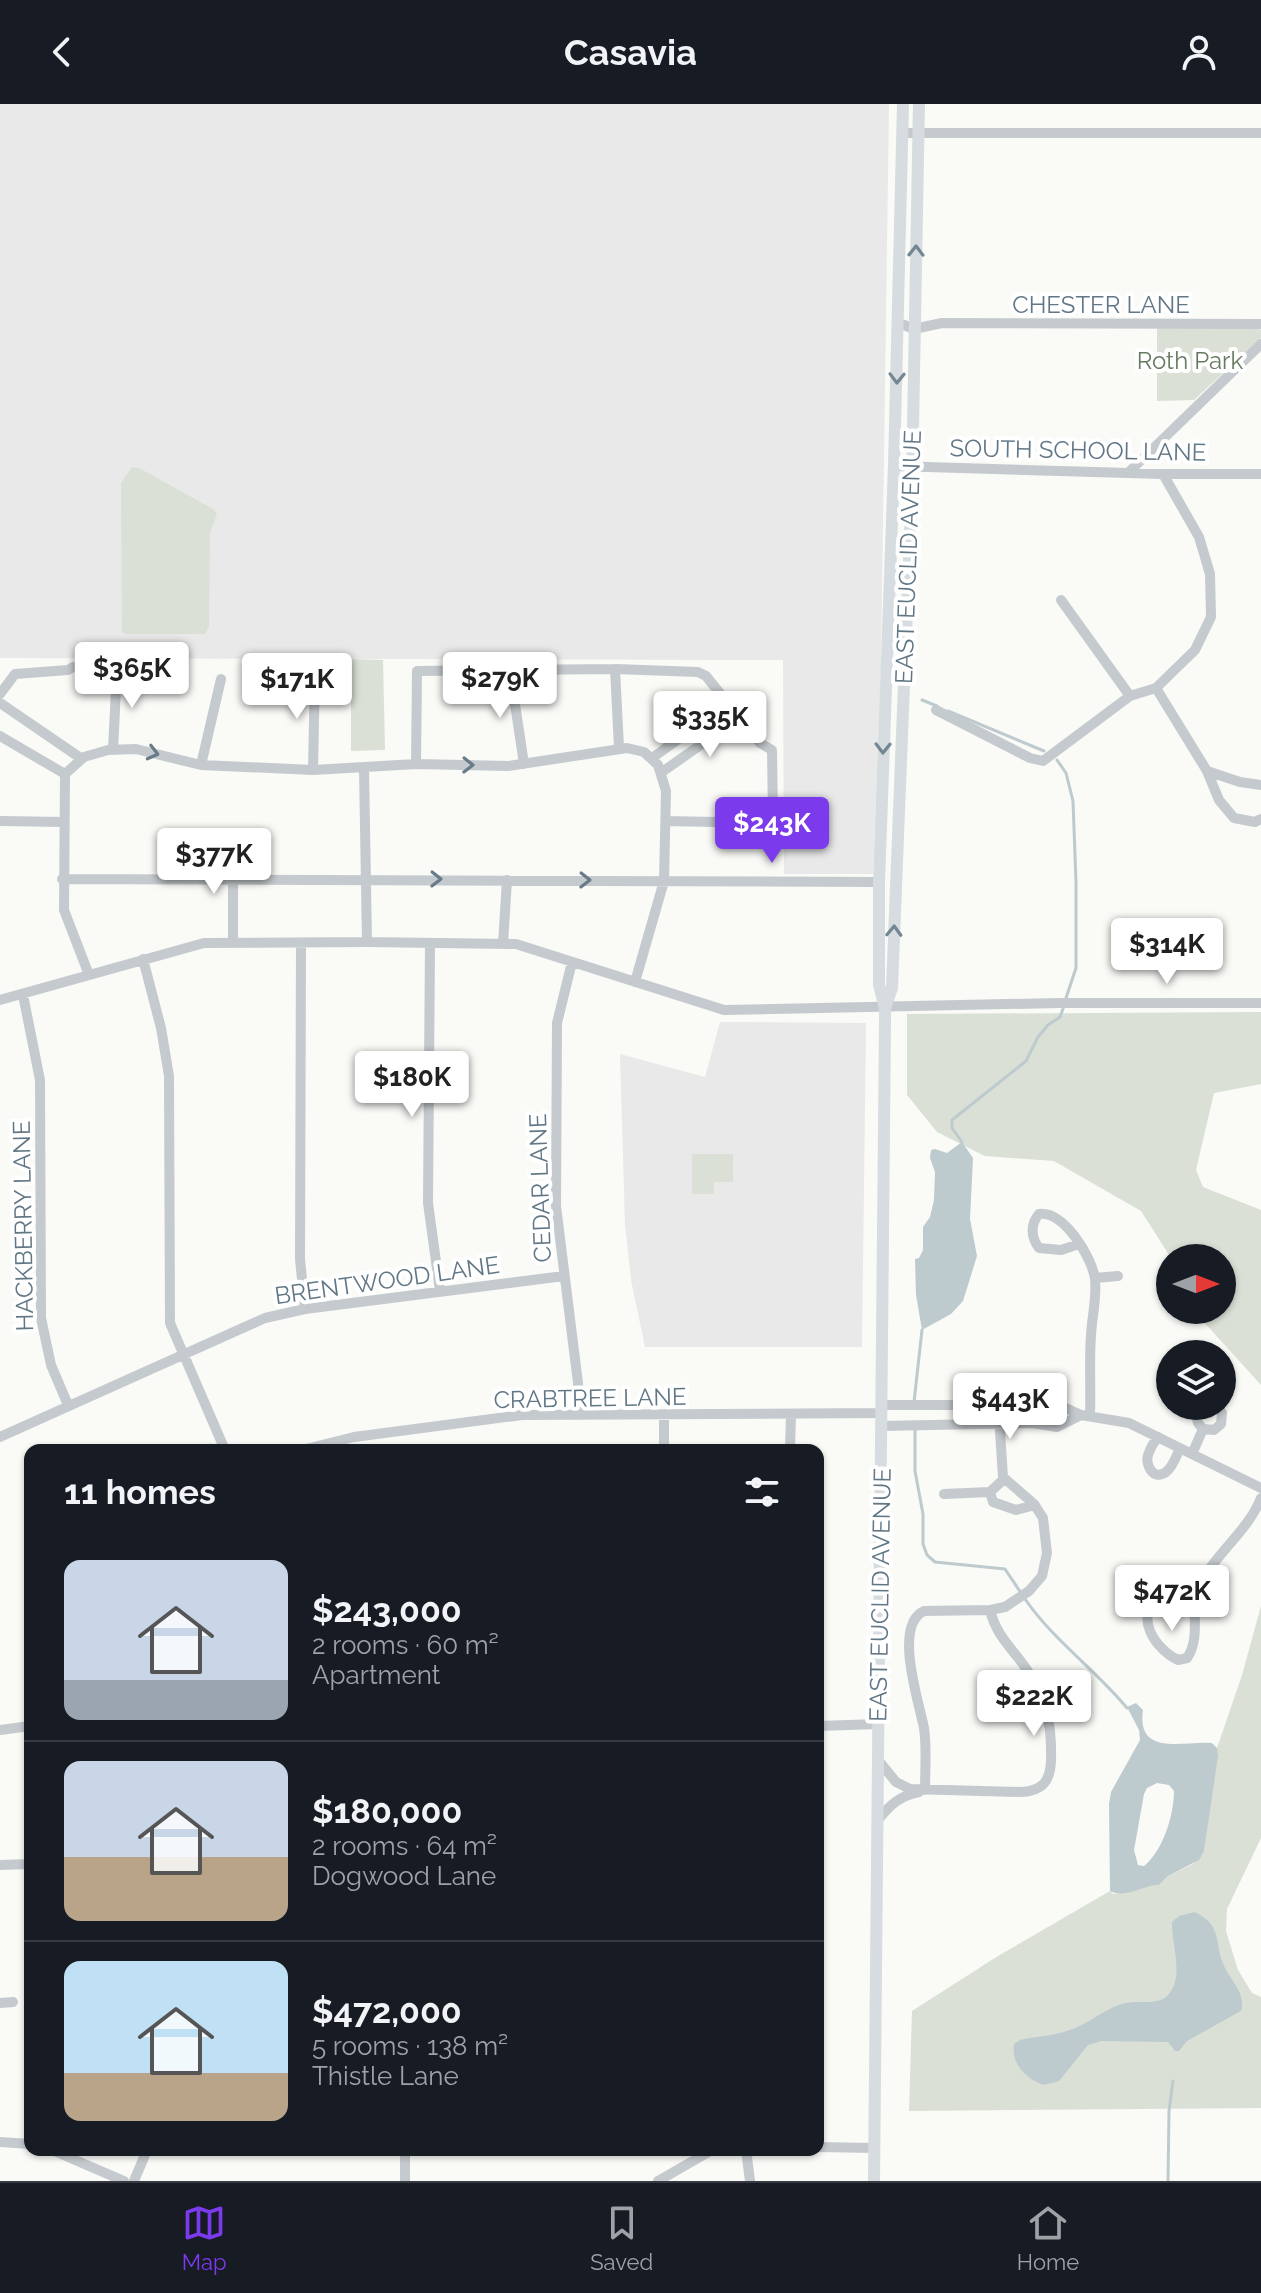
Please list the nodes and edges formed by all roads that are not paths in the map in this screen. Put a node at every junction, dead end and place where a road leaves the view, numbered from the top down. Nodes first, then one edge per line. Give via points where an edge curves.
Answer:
1 (903, 104) edge
2 (919, 104) edge
3 (903, 133) junction
4 (919, 133) junction
5 (1261, 133) edge
6 (899, 323) junction
7 (914, 323) junction
8 (1261, 324) edge
9 (1261, 344) edge
10 (894, 466) junction
11 (912, 466) junction
12 (1130, 471) junction
13 (1163, 474) junction
14 (1261, 474) edge
15 (1061, 600) dead end
16 (615, 669) junction
17 (510, 671) junction
18 (315, 672) dead end
19 (221, 679) dead end
20 (1156, 688) junction
21 (0, 694) edge
22 (1130, 696) junction
23 (0, 703) edge
24 (728, 704) junction
25 (936, 710) dead end
26 (739, 718) junction
27 (0, 736) edge
28 (619, 748) junction
29 (113, 750) junction
30 (652, 758) junction
31 (82, 759) junction
32 (416, 764) junction
33 (524, 764) junction
34 (201, 765) junction
35 (364, 769) junction
36 (313, 770) junction
37 (1207, 771) junction
38 (662, 772) junction
39 (65, 774) junction
40 (1261, 785) edge
41 (1261, 819) edge
42 (0, 821) edge
43 (666, 821) junction
44 (63, 822) junction
45 (366, 878) junction
46 (62, 879) junction
47 (233, 879) junction
48 (507, 880) junction
49 (664, 881) junction
50 (879, 882) junction
51 (367, 942) junction
52 (233, 943) junction
53 (301, 943) junction
54 (430, 944) junction
55 (503, 944) junction
56 (143, 959) junction
57 (572, 962) junction
58 (89, 975) junction
59 (635, 982) junction
60 (23, 995) junction
61 (0, 1000) edge
62 (1261, 1003) edge
63 (885, 1008) junction
64 (1079, 1244) junction
65 (564, 1276) junction
66 (1118, 1276) dead end
67 (1095, 1278) junction
68 (440, 1291) junction
69 (305, 1309) junction
70 (182, 1355) junction
71 (68, 1405) junction
72 (579, 1414) junction
73 (664, 1415) junction
74 (791, 1415) junction
75 (882, 1415) junction
76 (1085, 1415) junction
77 (999, 1420) junction
78 (1197, 1420) edge
79 (1221, 1420) edge
80 (1203, 1429) junction
81 (0, 1437) edge
82 (1158, 1437) junction
83 (222, 1444) edge
84 (325, 1444) edge
85 (664, 1444) edge
86 (790, 1444) edge
87 (1180, 1448) junction
88 (1192, 1454) junction
89 (1004, 1479) junction
90 (1261, 1488) edge
91 (990, 1492) junction
92 (944, 1494) dead end
93 (1261, 1498) edge
94 (1035, 1505) junction
95 (1198, 1587) junction
96 (990, 1610) junction
97 (878, 1724) junction
98 (824, 1726) edge
99 (24, 1727) edge
100 (0, 1730) edge
101 (878, 1760) junction
102 (925, 1790) junction
103 (877, 1821) junction
104 (24, 1864) edge
105 (0, 1865) edge
106 (13, 2002) dead end
107 (0, 2003) edge
108 (0, 2142) edge
109 (24, 2144) edge
110 (824, 2147) edge
111 (874, 2148) junction
112 (66, 2156) edge
113 (144, 2156) edge
114 (405, 2156) edge
115 (702, 2156) edge
116 (747, 2156) edge
117 (124, 2181) edge
118 (134, 2181) edge
119 (405, 2181) edge
120 (658, 2181) edge
121 (750, 2181) edge
122 (874, 2181) edge

1 - 3 main road, EAST EUCLID AVENUE
2 - 4 main road, EAST EUCLID AVENUE
3 - 4 street
3 - 6 main road, EAST EUCLID AVENUE
4 - 5 street
7 -> 4 main road, EAST EUCLID AVENUE
6 - 7 street
6 -> 10 main road, EAST EUCLID AVENUE
7 - 8 street, CHESTER LANE
7 - 11 main road, EAST EUCLID AVENUE
9 - 12 street
10 - 11 street, SOUTH SCHOOL LANE
10 -> 50 main road, EAST EUCLID AVENUE
11 - 12 street, SOUTH SCHOOL LANE
63 -> 11 main road, EAST EUCLID AVENUE via 892,988
12 - 13 street, SOUTH SCHOOL LANE
13 - 14 street, SOUTH SCHOOL LANE
13 - 20 street via 1199,537 1210,574 1211,617 1195,650
15 - 22 street
16 - 17 street
16 - 24 street via 698,672
16 - 28 street
17 - 32 street via 417,671
17 - 33 street
18 - 36 street
19 - 34 street
20 - 22 street
20 - 37 street
21 - 29 street via 15,674 73,667 117,669
22 - 25 street via 1043,761
23 - 31 street
24 - 26 street
24 - 30 street
26 - 38 street
26 - 43 street via 772,750 773,818 767,823
27 - 39 street
28 - 30 street
28 - 33 street
29 - 31 street
29 -> 34 street via 136,749
30 - 38 street
31 - 39 street
32 -> 33 street
32 - 35 street
34 - 36 street
35 - 36 street
35 - 45 street
37 - 40 street
37 - 41 street via 1219,800 1234,818
38 - 43 street
39 - 44 street
42 - 44 street
43 - 49 street
44 - 46 street
45 - 47 street
45 -> 48 street
45 - 51 street
46 - 47 street
46 - 58 street via 64,910
47 - 52 street
48 -> 49 street
48 - 55 street
49 - 50 street
49 - 59 street
50 - 63 main road, EAST EUCLID AVENUE via 879,985
51 - 53 street
51 - 54 street
52 - 53 street
52 - 56 street via 188,945
53 - 69 street via 300,1249
54 - 55 street
54 - 68 street via 428,1203
55 - 57 street
56 - 58 street
56 - 70 street via 169,1076 169,1314
57 - 59 street
57 - 65 street, CEDAR LANE via 557,1023 556,1206
58 - 60 street
59 - 63 street via 724,1010
60 - 61 street
60 - 71 street, HACKBERRY LANE via 40,1080 41,1318 51,1365
62 - 63 street
63 - 75 main road, EAST EUCLID AVENUE
64 - 64 street via 1054,1216 1043,1213 1034,1220 1039,1248 1061,1250
64 - 67 street
65 - 68 street, BRENTWOOD LANE
65 - 72 street, CEDAR LANE
66 - 67 street
67 - 76 street
68 - 69 street, BRENTWOOD LANE
69 - 70 street, BRENTWOOD LANE via 265,1318
70 - 71 street, BRENTWOOD LANE
70 - 83 street
71 - 81 street, BRENTWOOD LANE
72 - 73 street, CRABTREE LANE
72 - 84 street, CRABTREE LANE via 522,1415
73 - 74 street, CRABTREE LANE
73 - 85 street
74 - 75 street, CRABTREE LANE
74 - 86 street
75 - 76 street via 908,1405 1028,1411 1057,1404
75 - 77 street via 910,1425
75 - 97 main road, EAST EUCLID AVENUE
76 - 77 street via 1057,1427
76 - 82 street via 1129,1423
77 - 89 street
78 - 80 street
79 - 80 street via 1210,1431
80 - 88 street
82 - 87 street
82 - 87 street via 1147,1458 1156,1474 1168,1471
87 - 88 street
88 - 90 street
89 - 91 street
89 - 94 street
91 - 92 street
91 - 94 street via 993,1502 1002,1506 1016,1510
93 - 95 street
94 - 96 street via 1043,1518 1047,1553 1042,1576 1018,1599
95 - 95 street via 1193,1646 1187,1658 1178,1660 1152,1637 1147,1617 1161,1595
96 - 102 street via 924,1611 912,1621 911,1667 924,1728
96 - 102 street via 998,1634 1027,1669 1048,1708 1050,1777 1030,1792
97 - 98 street
97 - 101 main road, EAST EUCLID AVENUE
99 - 100 street
101 - 102 street via 896,1782
101 - 103 main road, EAST EUCLID AVENUE
102 - 103 street via 904,1795
103 - 111 main road, EAST EUCLID AVENUE
104 - 105 street
106 - 107 street
108 - 109 street
110 - 111 street
111 - 122 main road, EAST EUCLID AVENUE
112 - 117 street
113 - 118 street
114 - 119 street
115 - 120 street
116 - 121 street

